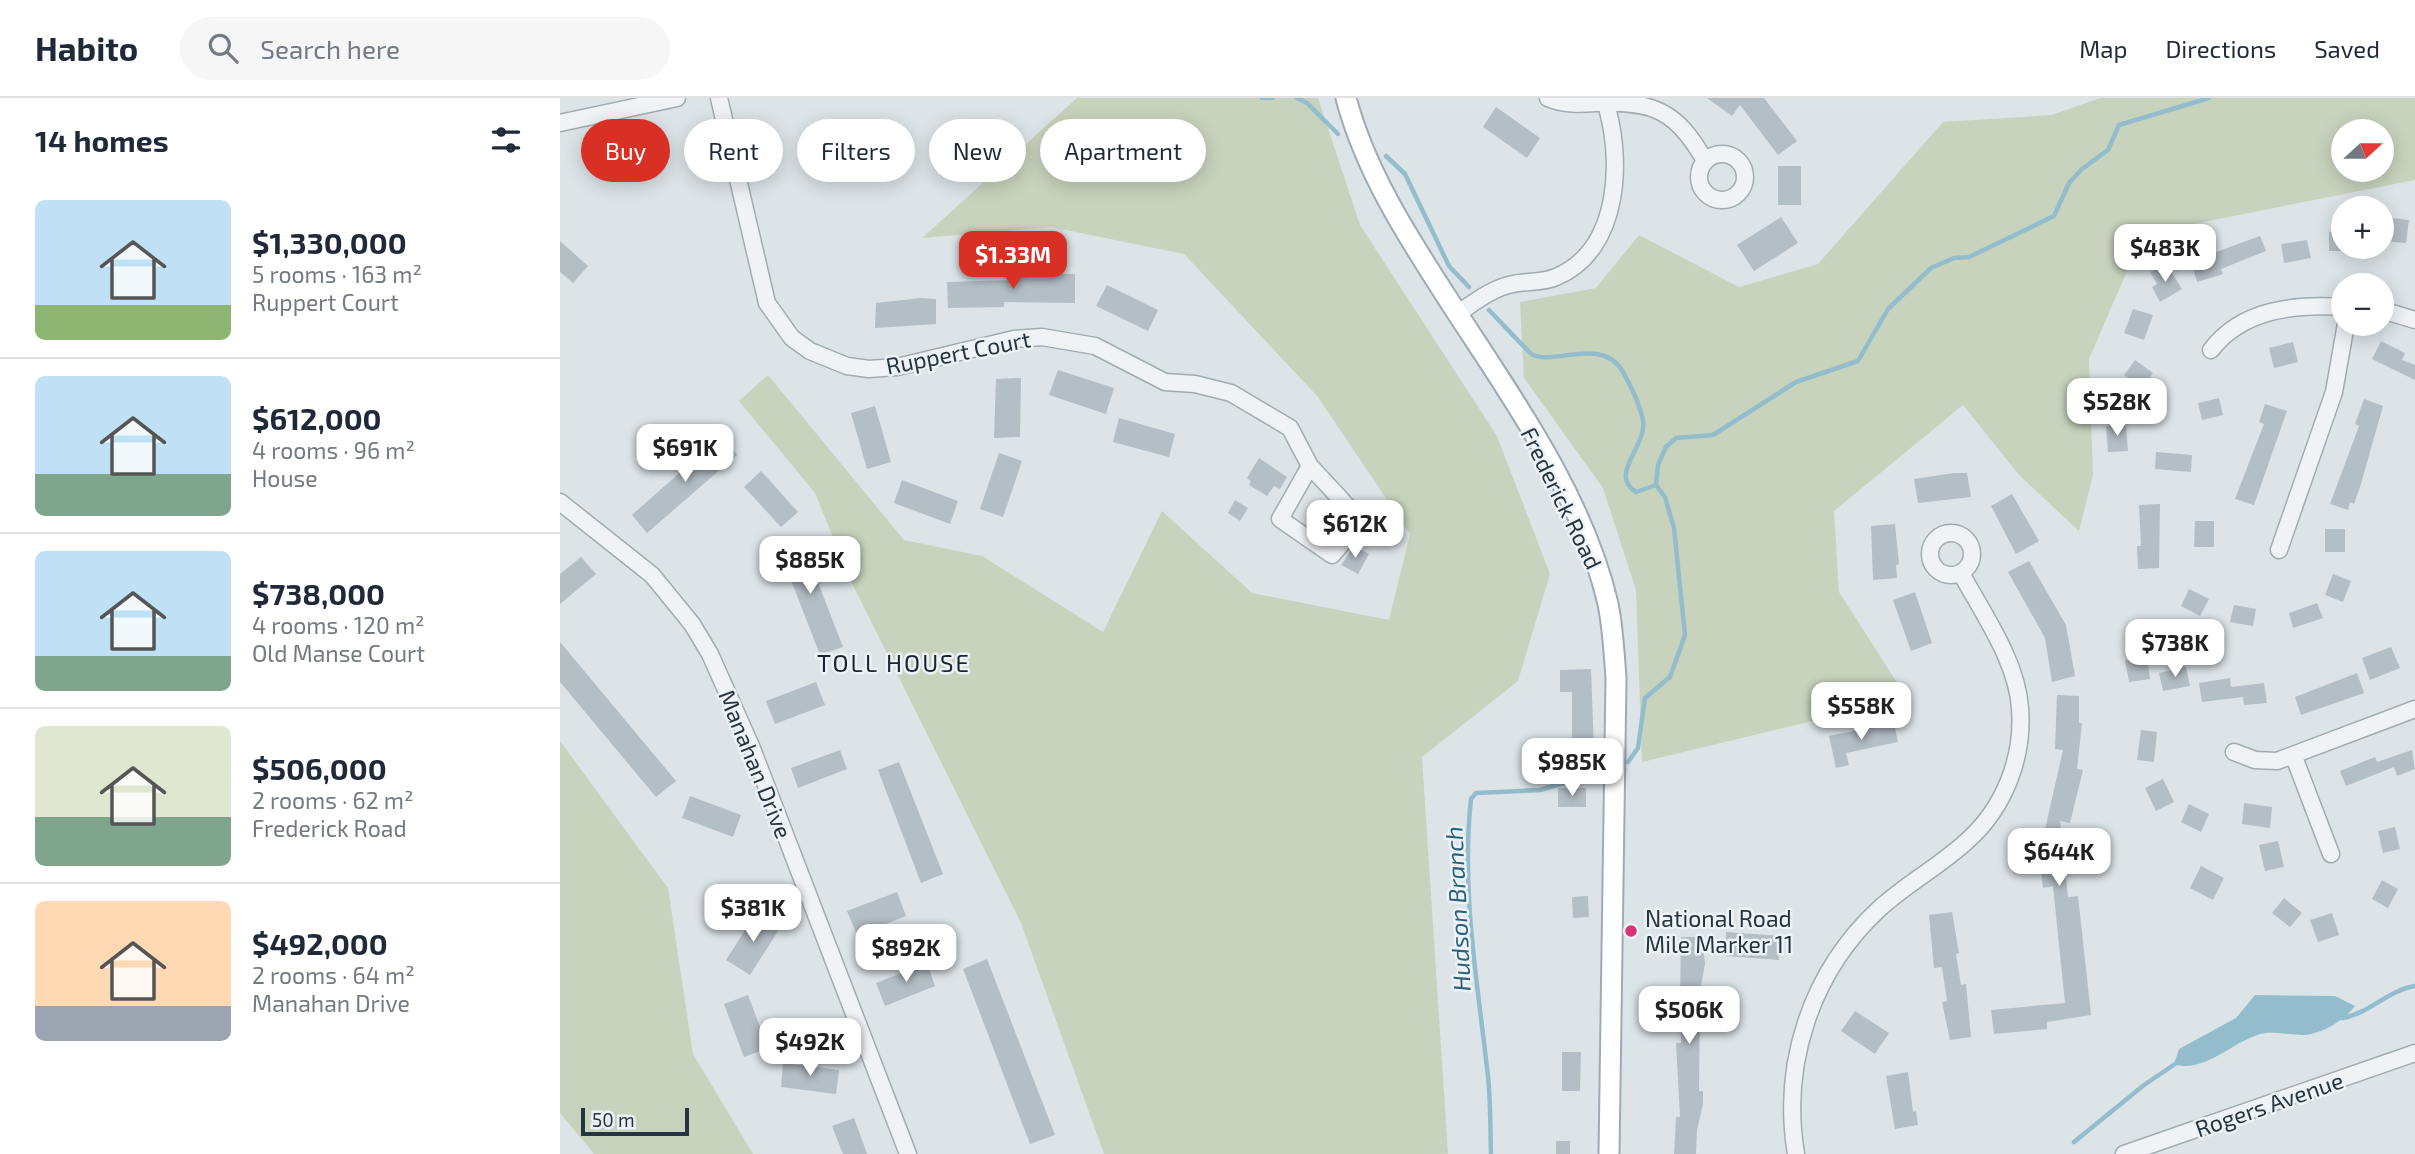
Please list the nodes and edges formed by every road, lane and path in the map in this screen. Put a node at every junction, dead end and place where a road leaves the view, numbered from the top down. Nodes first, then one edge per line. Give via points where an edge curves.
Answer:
1 (677, 98) edge
2 (719, 98) edge
3 (1346, 98) edge
4 (1548, 98) edge
5 (1605, 100) edge
6 (560, 123) edge
7 (1705, 161) dead end
8 (2331, 306) edge
9 (1457, 314) junction
10 (2394, 314) edge
11 (2415, 320) edge
12 (2344, 336) edge
13 (2211, 350) dead end
14 (1310, 466) junction
15 (560, 502) edge
16 (2278, 550) dead end
17 (1961, 573) dead end
18 (2415, 709) edge
19 (2234, 752) dead end
20 (2294, 757) junction
21 (2332, 854) dead end
22 (2415, 1053) edge
23 (908, 1154) edge
24 (1609, 1154) edge
25 (1796, 1154) edge
26 (2124, 1154) edge

1 - 6 street
2 - 14 street, Ruppert Court via 767,303 792,338 810,351 847,366 888,368 1014,339 1042,337 1095,346 1165,382 1216,388 1262,411 1290,428
3 - 9 main road, Frederick Road via 1382,191
4 - 5 street via 1558,103
5 - 7 street via 1649,105 1663,112 1677,121
5 - 9 street via 1613,181 1607,221 1595,248 1553,279 1498,288
8 - 13 street via 2311,305 2257,316 2223,334
9 - 24 main road, Frederick Road via 1560,484 1586,537 1608,606 1616,678
10 - 11 street
12 - 16 street via 2334,391
14 - 14 street via 1360,521 1332,555 1280,519
15 - 23 street, Manahan Drive via 652,575 710,654 751,746
17 - 25 street via 2014,680 2020,706 2016,759 2007,789 1992,813 1967,841 1877,911 1830,969 1811,1004 1798,1048 1791,1094
18 - 20 street
19 - 20 street via 2256,760
20 - 21 street
22 - 26 street, Rogers Avenue

